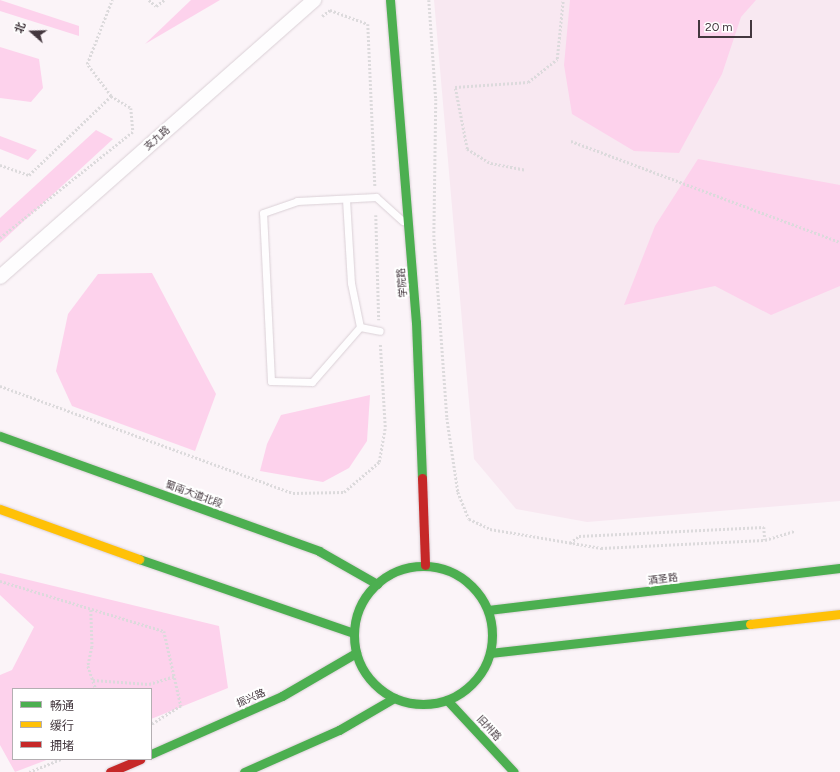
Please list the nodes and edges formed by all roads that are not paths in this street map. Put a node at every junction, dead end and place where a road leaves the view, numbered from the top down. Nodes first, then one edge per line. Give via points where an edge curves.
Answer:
1 (314, 0) edge
2 (390, 0) edge
3 (346, 199) junction
4 (408, 225) junction
5 (0, 277) edge
6 (360, 327) junction
7 (380, 331) road end
8 (0, 436) edge
9 (0, 510) edge
10 (425, 565) junction
11 (840, 568) edge
12 (377, 584) junction
13 (488, 610) junction
14 (840, 614) edge
15 (354, 633) junction
16 (356, 653) junction
17 (490, 653) junction
18 (394, 698) junction
19 (447, 700) junction
20 (152, 754) edge
21 (138, 760) edge
22 (110, 772) edge
23 (244, 772) edge
24 (514, 772) edge

1 - 5 street, 支九路
2 - 4 main road, 学院路
3 - 4 lane via 376,197
3 - 6 lane via 351,283
3 - 6 lane via 297,201 263,214 271,381 312,382
4 - 10 main road, 学院路
6 - 7 lane
8 - 12 main road, 蜀南大道北段 via 319,551
9 - 15 main road via 264,605
10 - 12 main road via 408,567
10 - 13 main road via 445,569 463,578 478,592
11 - 13 main road, 酒圣路
12 - 15 main road via 357,614
13 - 17 main road via 492,631
14 - 17 main road
15 - 16 main road
16 - 18 main road via 364,672 377,687
16 - 20 main road, 振兴路 via 282,696
17 - 19 main road via 481,673 466,689
18 - 19 main road via 430,704
18 - 23 main road via 339,730
19 - 24 main road, 旧州路
21 - 22 main road

